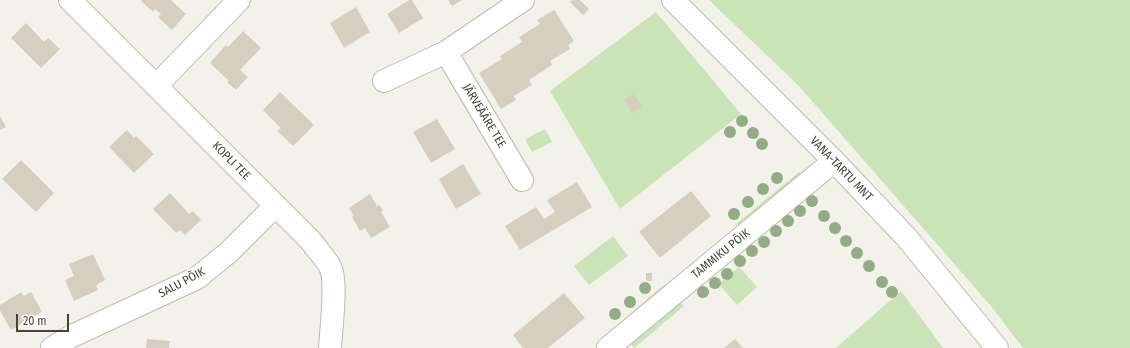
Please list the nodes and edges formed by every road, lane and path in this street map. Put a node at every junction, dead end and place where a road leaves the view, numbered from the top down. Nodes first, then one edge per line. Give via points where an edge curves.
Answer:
1 (70, 0) edge
2 (239, 0) edge
3 (523, 0) edge
4 (673, 0) edge
5 (446, 52) junction
6 (384, 82) dead end
7 (156, 86) junction
8 (834, 161) junction
9 (522, 180) dead end
10 (275, 206) junction
11 (52, 348) edge
12 (330, 348) edge
13 (608, 348) edge
14 (997, 348) edge

1 - 7 street, KOPLI TEE
2 - 7 street
3 - 5 street
4 - 8 street, VANA-TARTU MNT
5 - 6 street
5 - 9 street, JÄRVEÄÄRE TEE
7 - 10 street, KOPLI TEE
8 - 13 street, TAMMIKU PÕIK
8 - 14 street, VANA-TARTU MNT via 907,238
10 - 11 street, SALU PÕIK via 229,252 196,278 72,336
10 - 12 street, KOPLI TEE via 311,241 331,269 334,282

